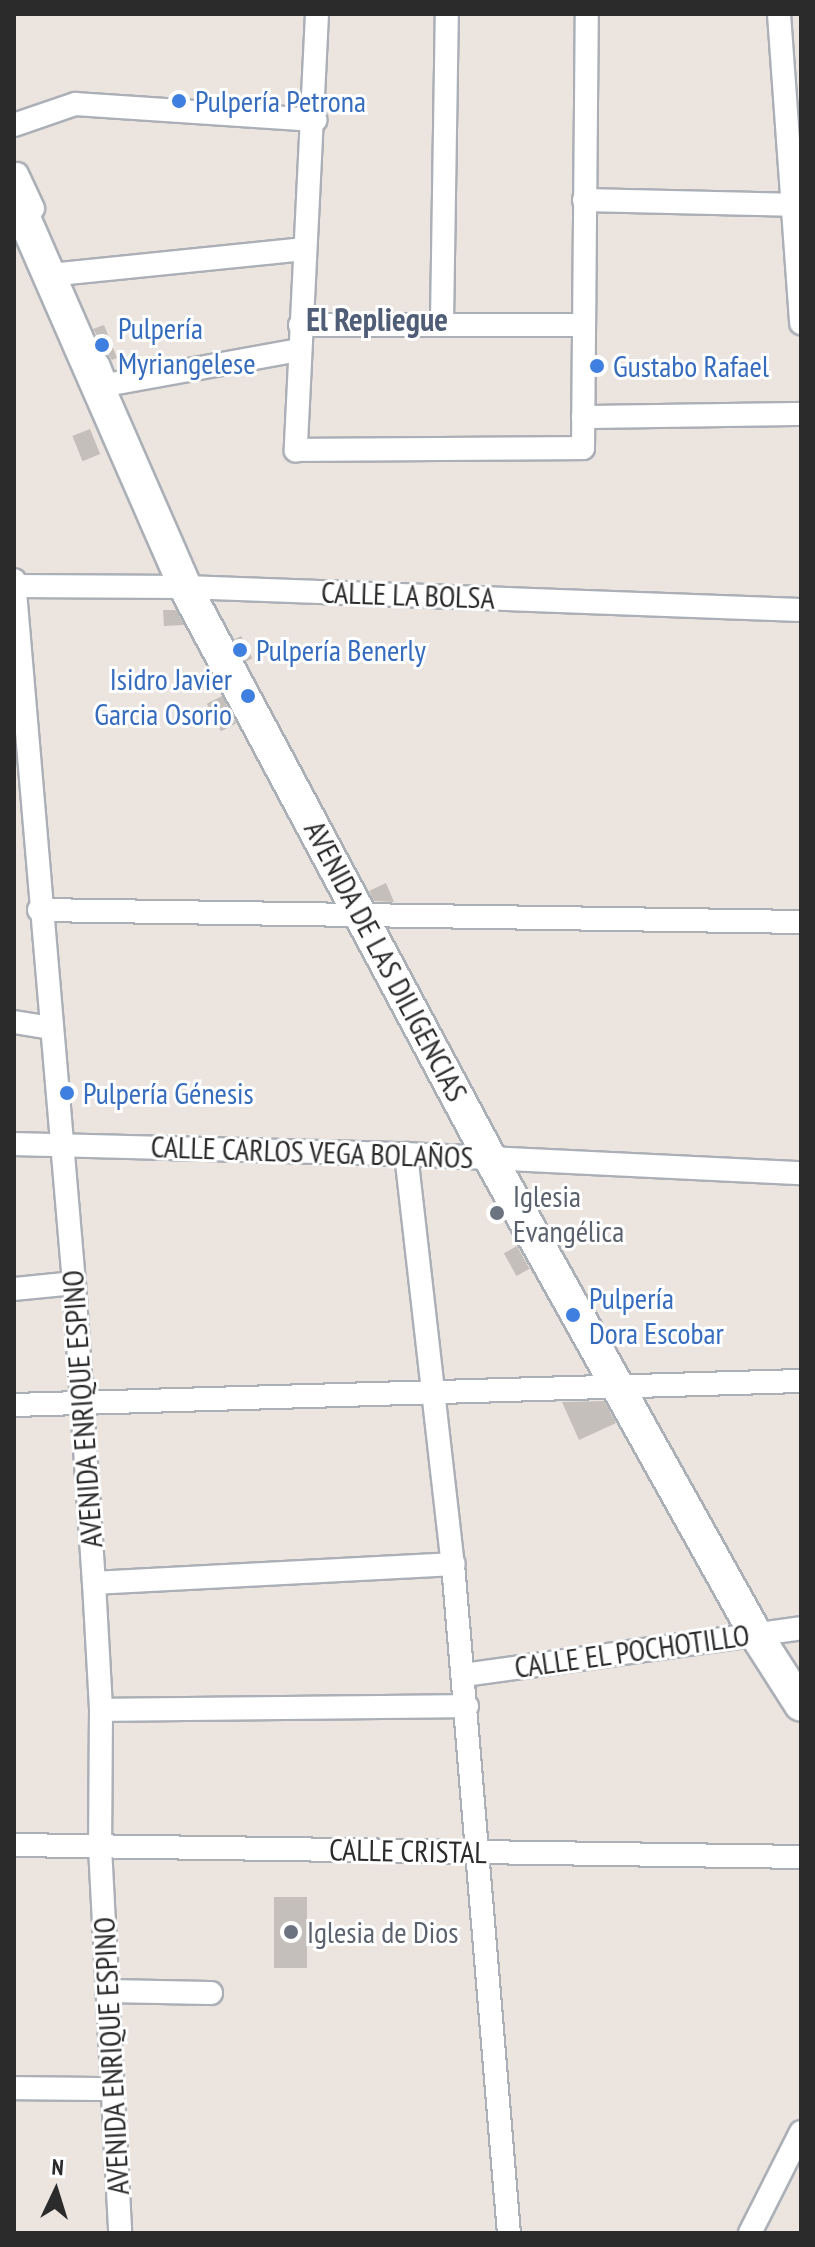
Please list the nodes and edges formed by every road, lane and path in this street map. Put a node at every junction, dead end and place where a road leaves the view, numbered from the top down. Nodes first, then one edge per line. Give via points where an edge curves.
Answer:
1 (317, 14) edge
2 (447, 14) edge
3 (587, 14) edge
4 (779, 14) edge
5 (315, 120) junction
6 (14, 125) edge
7 (16, 185) edge
8 (584, 200) junction
9 (796, 205) edge
10 (20, 226) edge
11 (304, 249) junction
12 (56, 272) junction
13 (71, 299) dead end
14 (442, 321) junction
15 (801, 323) edge
16 (300, 325) junction
17 (581, 325) junction
18 (299, 350) junction
19 (801, 414) edge
20 (583, 417) junction
21 (15, 584) edge
22 (185, 587) junction
23 (801, 610) edge
24 (39, 910) junction
25 (362, 917) junction
26 (801, 922) edge
27 (14, 1022) edge
28 (51, 1028) junction
29 (61, 1143) junction
30 (14, 1144) edge
31 (406, 1154) junction
32 (490, 1158) junction
33 (801, 1173) edge
34 (74, 1283) junction
35 (14, 1289) edge
36 (801, 1381) edge
37 (614, 1383) junction
38 (435, 1392) junction
39 (81, 1401) junction
40 (14, 1405) edge
41 (453, 1564) junction
42 (94, 1583) junction
43 (801, 1628) edge
44 (755, 1633) junction
45 (464, 1675) junction
46 (801, 1705) edge
47 (467, 1706) junction
48 (101, 1710) junction
49 (14, 1845) edge
50 (100, 1847) junction
51 (481, 1851) junction
52 (801, 1857) edge
53 (107, 1991) junction
54 (211, 1993) dead end
55 (14, 2088) edge
56 (112, 2089) junction
57 (801, 2132) edge
58 (120, 2233) edge
59 (509, 2233) edge
60 (750, 2233) edge

1 - 5 street
2 - 14 street
3 - 8 street
4 - 9 street
5 - 6 street via 75,104
5 - 11 street
7 - 10 street, AVENIDA DE LAS DILIGENCIAS
7 - 12 street
8 - 9 street
8 - 17 street
9 - 15 street
10 - 12 street, AVENIDA DE LAS DILIGENCIAS
11 - 12 street
11 - 16 street
12 - 22 street, AVENIDA DE LAS DILIGENCIAS
13 - 18 street via 106,385
14 - 16 street
14 - 17 street
16 - 18 street
17 - 20 street
18 - 20 street via 296,450 583,448
19 - 20 street
21 - 22 street, CALLE LA BOLSA
21 - 24 street, AVENIDA ENRIQUE ESPINO
22 - 23 street, CALLE LA BOLSA
22 - 25 street, AVENIDA DE LAS DILIGENCIAS
24 - 25 street
24 - 28 street, AVENIDA ENRIQUE ESPINO
25 - 26 street
25 - 32 street, AVENIDA DE LAS DILIGENCIAS
27 - 28 street
28 - 29 street, AVENIDA ENRIQUE ESPINO
29 - 30 street, CALLE CARLOS VEGA BOLAÑOS
29 - 31 street, CALLE CARLOS VEGA BOLAÑOS
29 - 34 street, AVENIDA ENRIQUE ESPINO
31 - 32 street, CALLE CARLOS VEGA BOLAÑOS
31 - 38 street
32 - 33 street, CALLE CARLOS VEGA BOLAÑOS
32 - 37 street, AVENIDA DE LAS DILIGENCIAS
34 - 35 street
34 - 39 street, AVENIDA ENRIQUE ESPINO
36 - 37 street
37 - 38 street
37 - 44 street, AVENIDA DE LAS DILIGENCIAS
38 - 39 street
38 - 41 street
39 - 40 street
39 - 42 street, AVENIDA ENRIQUE ESPINO
41 - 42 street
41 - 45 street
42 - 48 street, AVENIDA ENRIQUE ESPINO
43 - 44 street, CALLE EL POCHOTILLO
44 - 45 street, CALLE EL POCHOTILLO
44 - 46 street, AVENIDA DE LAS DILIGENCIAS
45 - 47 street
47 - 48 street
47 - 51 street
48 - 50 street, AVENIDA ENRIQUE ESPINO
49 - 50 street, CALLE CRISTAL
50 - 51 street, CALLE CRISTAL
50 - 53 street, AVENIDA ENRIQUE ESPINO
51 - 52 street, CALLE CRISTAL
51 - 59 street
53 - 54 street
53 - 56 street, AVENIDA ENRIQUE ESPINO
55 - 56 street
56 - 58 street, AVENIDA ENRIQUE ESPINO
57 - 60 street

